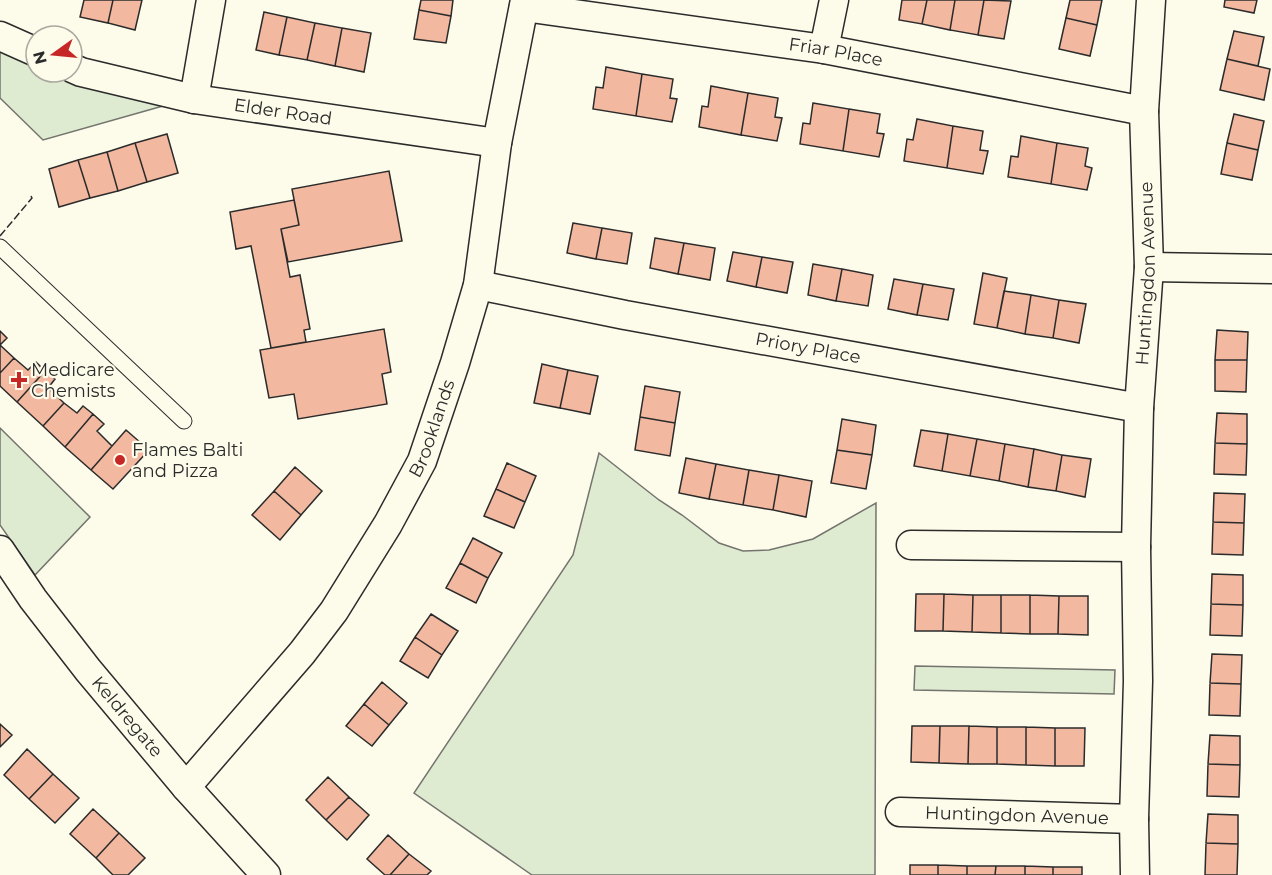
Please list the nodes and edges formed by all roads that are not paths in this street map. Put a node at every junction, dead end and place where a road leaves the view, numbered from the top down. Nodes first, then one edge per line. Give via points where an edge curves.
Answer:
1 (211, 0) edge
2 (834, 0) edge
3 (1151, 0) edge
4 (524, 3) edge
5 (0, 36) edge
6 (24, 47) edge
7 (824, 49) junction
8 (84, 73) edge
9 (194, 99) junction
10 (1144, 111) junction
11 (497, 143) junction
12 (0, 247) edge
13 (1149, 267) junction
14 (1272, 269) edge
15 (478, 285) junction
16 (1139, 408) junction
17 (184, 421) dead end
18 (910, 545) dead end
19 (1136, 547) junction
20 (0, 550) edge
21 (186, 787) junction
22 (900, 812) dead end
23 (1134, 819) junction
24 (266, 875) edge
25 (1135, 875) edge

1 - 9 street
2 - 7 street
3 - 10 street, Huntingdon Avenue
4 - 7 street, Friar Place
4 - 11 street, Brooklands
5 - 6 street
7 - 10 street, Friar Place
8 - 9 street, Elder Road
9 - 11 street, Elder Road
10 - 13 street, Huntingdon Avenue
11 - 15 street, Brooklands
12 - 17 lane
13 - 14 street
13 - 16 street, Huntingdon Avenue
15 - 16 street, Priory Place
15 - 21 street, Brooklands via 423,461 388,524 334,611 302,653
16 - 19 street, Huntingdon Avenue
18 - 19 street
19 - 23 street, Huntingdon Avenue via 1138,699
20 - 21 street, Keldregate via 88,670
21 - 24 street, Keldregate
22 - 23 street, Huntingdon Avenue
23 - 25 street, Huntingdon Avenue

